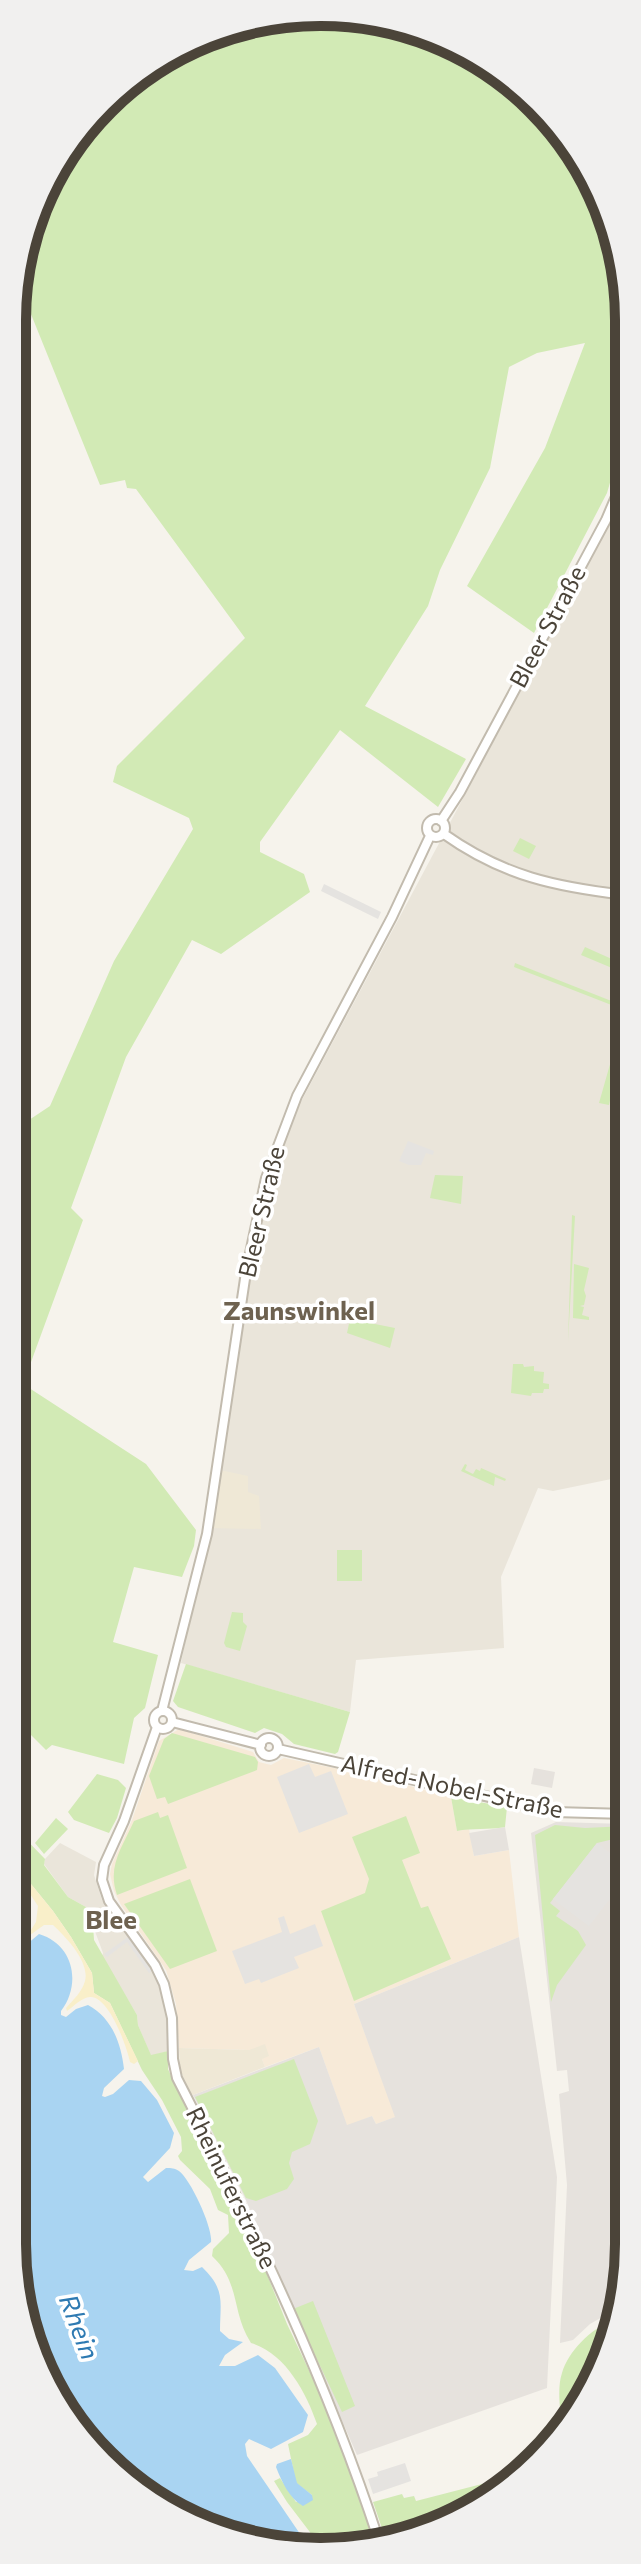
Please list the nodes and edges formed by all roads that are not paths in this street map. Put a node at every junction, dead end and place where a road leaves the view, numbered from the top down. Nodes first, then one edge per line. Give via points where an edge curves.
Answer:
1 (615, 499) edge
2 (441, 821) junction
3 (444, 834) junction
4 (430, 836) junction
5 (615, 894) edge
6 (162, 1711) junction
7 (172, 1722) junction
8 (157, 1727) junction
9 (615, 1814) edge
10 (376, 2532) edge

1 - 2 street, Bleer Straße
2 - 3 street
2 - 4 street via 427,824
3 - 4 street
3 - 5 street via 528,878
4 - 6 street, Bleer Straße via 297,1096 266,1178 252,1238 207,1534
6 - 7 street
6 - 8 street via 154,1718
7 - 8 street via 166,1729
7 - 9 street, Alfred-Nobel-Straße via 261,1745 267,1756 278,1749 540,1809
8 - 10 street, Rheinuferstraße via 104,1865 106,1896 160,1975 170,2007 177,2078 336,2418

